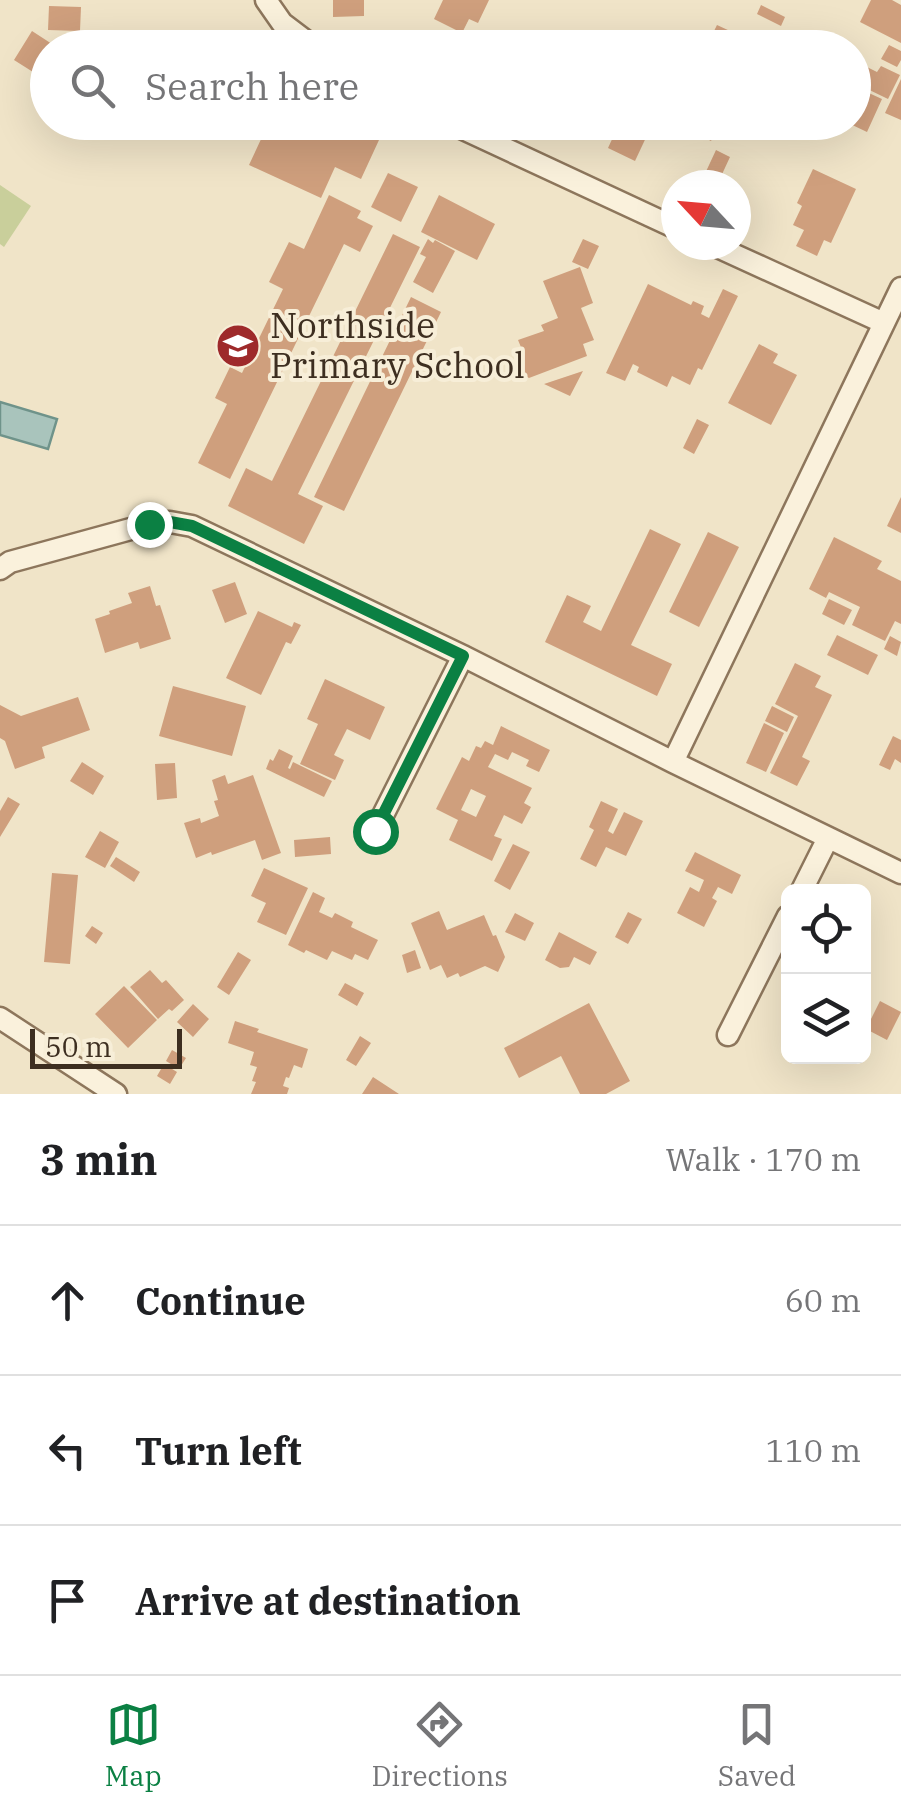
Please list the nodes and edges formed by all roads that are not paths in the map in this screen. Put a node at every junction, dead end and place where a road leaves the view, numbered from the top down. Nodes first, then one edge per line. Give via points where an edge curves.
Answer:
1 (266, 0) edge
2 (292, 30) edge
3 (487, 140) edge
4 (661, 221) edge
5 (747, 260) edge
6 (901, 288) edge
7 (884, 323) junction
8 (0, 570) edge
9 (463, 656) junction
10 (673, 762) junction
11 (375, 831) dead end
12 (828, 838) junction
13 (901, 873) edge
14 (805, 884) edge
15 (781, 930) edge
16 (0, 1018) edge
17 (728, 1034) dead end
18 (116, 1094) edge

1 - 2 street
3 - 4 street
5 - 7 street
6 - 7 street
7 - 10 street
8 - 9 street via 149,524 192,526
9 - 10 street
9 - 11 street
10 - 12 street
12 - 13 street
12 - 14 street
15 - 17 street
16 - 18 street

